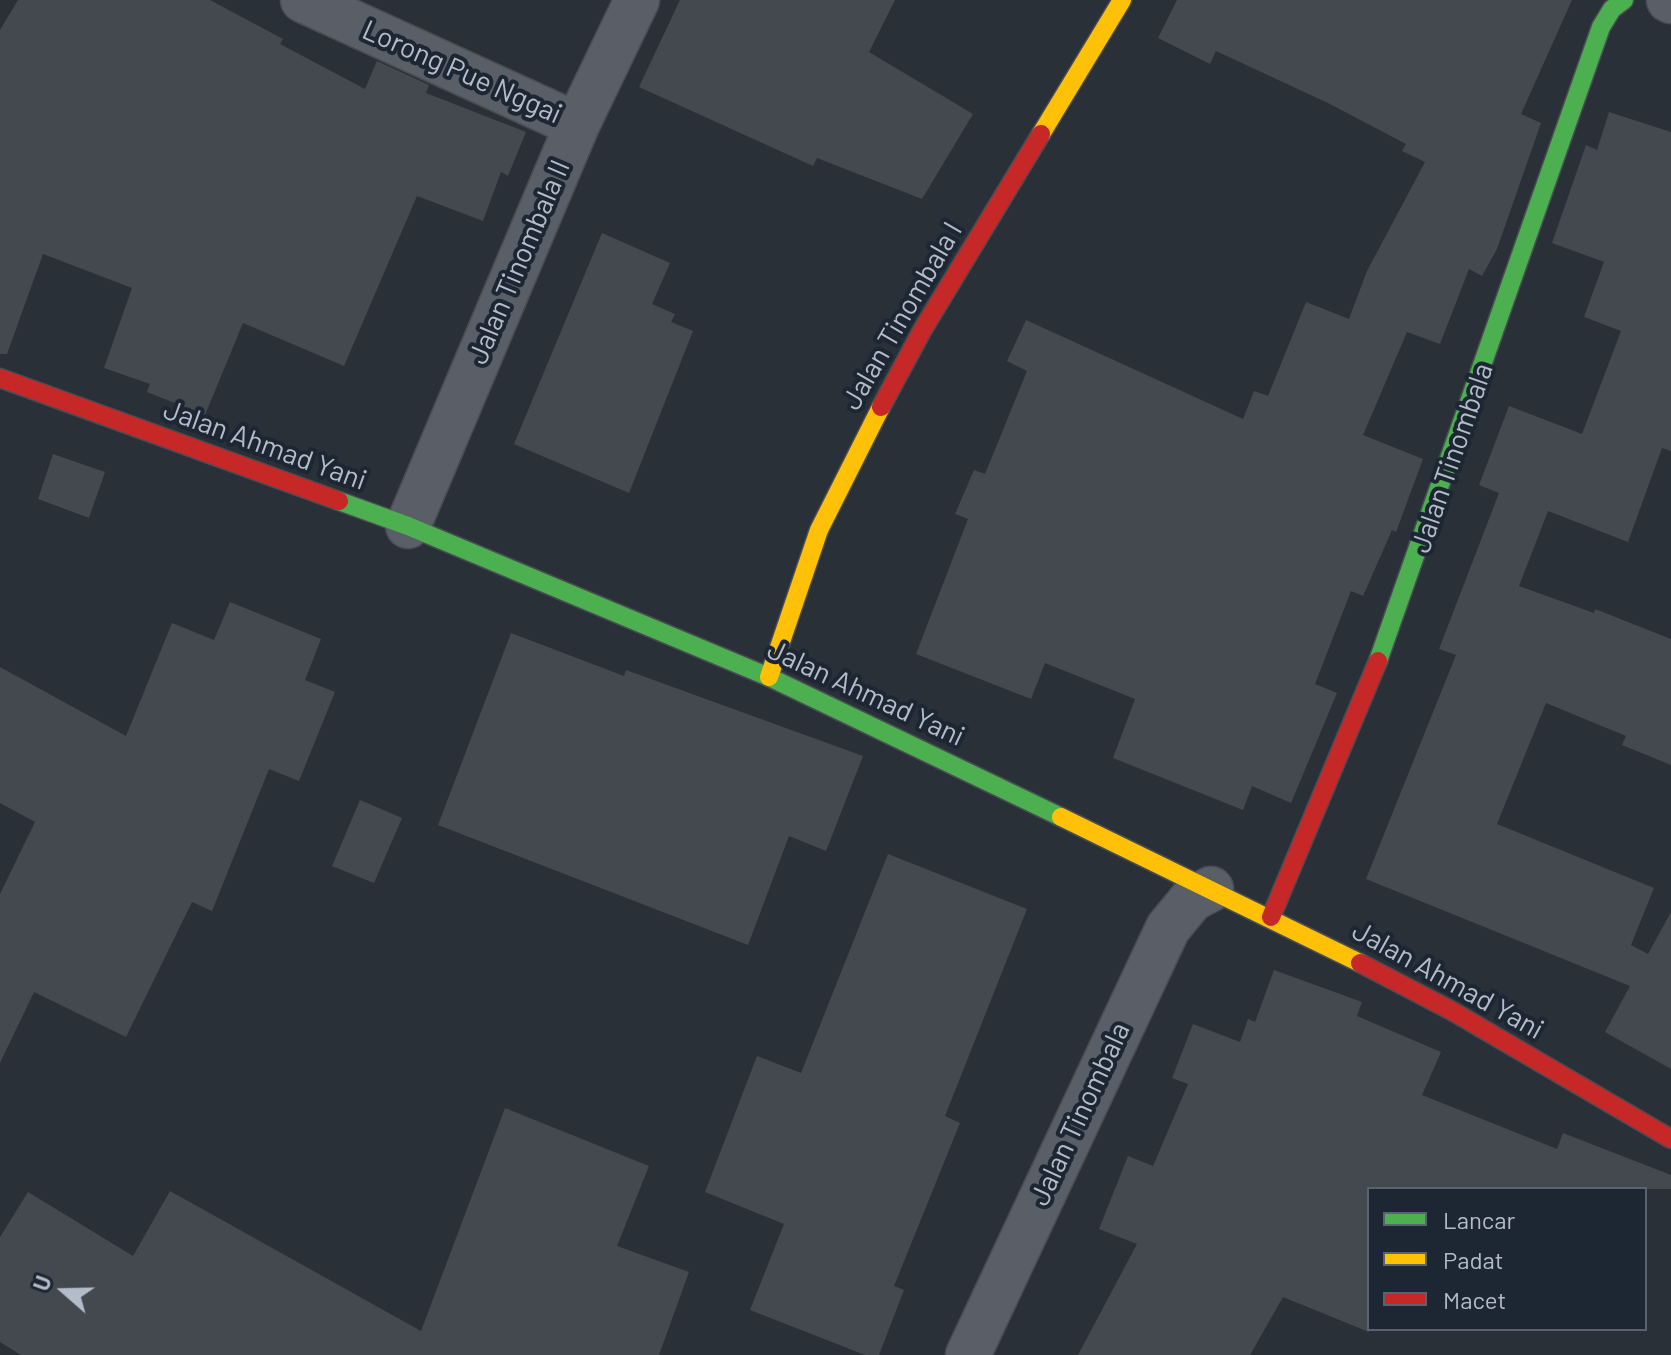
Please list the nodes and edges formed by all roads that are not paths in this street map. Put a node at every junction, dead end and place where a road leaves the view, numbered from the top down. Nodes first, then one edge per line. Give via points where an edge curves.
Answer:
1 (303, 0) edge
2 (637, 0) edge
3 (1122, 0) edge
4 (1624, 0) edge
5 (577, 125) junction
6 (0, 378) edge
7 (408, 526) junction
8 (769, 677) junction
9 (1211, 889) junction
10 (1271, 917) junction
11 (1671, 1139) edge
12 (968, 1355) edge

1 - 5 street, Lorong Pue Nggai
2 - 5 street, Jalan Tinombala II
3 - 8 street, Jalan Tinombala I via 923,329 838,488
4 - 10 street, Jalan Tinombala via 1601,27 1395,618
5 - 7 street, Jalan Tinombala II
6 - 7 street, Jalan Ahmad Yani
7 - 8 street, Jalan Ahmad Yani
8 - 9 street, Jalan Ahmad Yani
9 - 10 street, Jalan Ahmad Yani
9 - 12 street, Jalan Tinombala via 1192,899 1168,928
10 - 11 street, Jalan Ahmad Yani via 1452,1011

